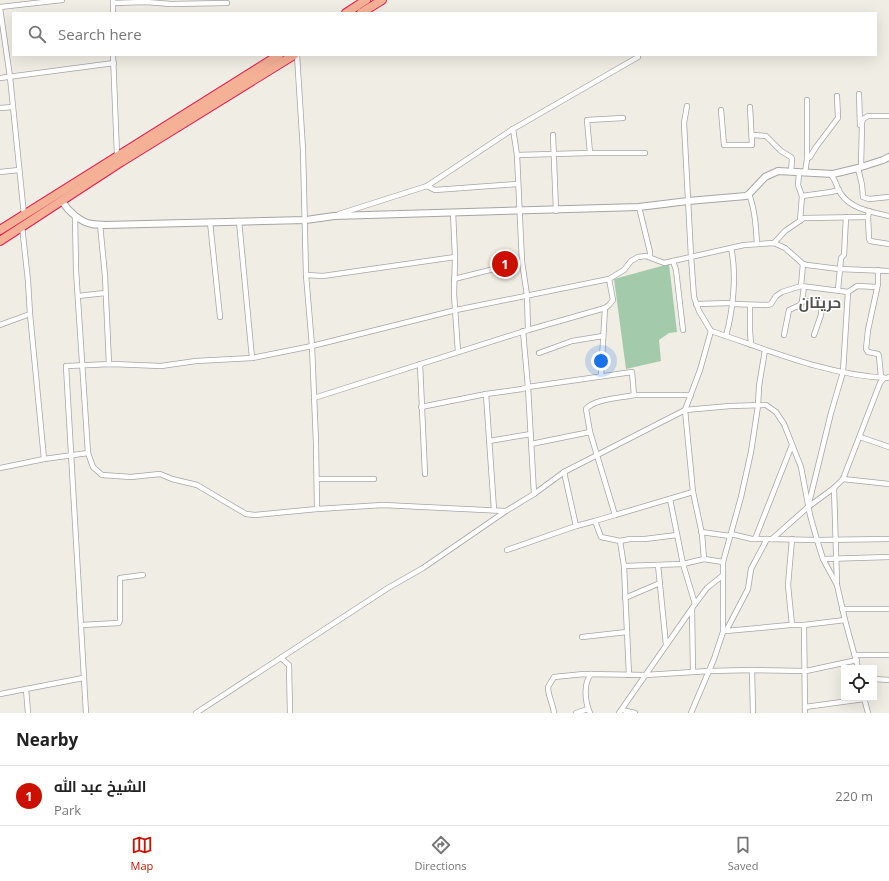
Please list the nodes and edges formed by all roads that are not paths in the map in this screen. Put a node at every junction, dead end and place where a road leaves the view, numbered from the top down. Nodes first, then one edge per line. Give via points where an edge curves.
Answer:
1 (62, 0) edge
2 (366, 0) edge
3 (382, 0) edge
4 (112, 2) edge
5 (170, 2) edge
6 (227, 3) dead end
7 (0, 7) edge
8 (113, 12) edge
9 (348, 12) edge
10 (363, 12) edge
11 (114, 56) edge
12 (277, 56) edge
13 (294, 56) edge
14 (296, 56) edge
15 (638, 57) dead end
16 (114, 64) junction
17 (10, 77) junction
18 (0, 78) edge
19 (859, 94) dead end
20 (837, 96) dead end
21 (807, 100) dead end
22 (687, 106) dead end
23 (12, 107) junction
24 (750, 107) dead end
25 (0, 108) edge
26 (721, 110) dead end
27 (889, 116) edge
28 (623, 118) dead end
29 (513, 129) junction
30 (553, 135) dead end
31 (752, 135) junction
32 (590, 153) junction
33 (645, 153) dead end
34 (554, 154) junction
35 (117, 155) junction
36 (517, 155) junction
37 (889, 157) edge
38 (807, 159) junction
39 (859, 167) junction
40 (19, 170) junction
41 (0, 172) edge
42 (791, 172) junction
43 (802, 173) junction
44 (829, 173) junction
45 (517, 184) junction
46 (428, 186) junction
47 (64, 189) junction
48 (839, 190) junction
49 (749, 194) junction
50 (802, 196) junction
51 (889, 197) edge
52 (51, 198) junction
53 (62, 201) junction
54 (688, 201) junction
55 (639, 208) junction
56 (519, 211) junction
57 (556, 211) junction
58 (453, 212) junction
59 (869, 214) junction
60 (24, 215) junction
61 (75, 216) junction
62 (334, 216) junction
63 (889, 216) edge
64 (846, 217) junction
65 (306, 220) junction
66 (239, 221) junction
67 (800, 221) junction
68 (210, 222) junction
69 (100, 224) junction
70 (22, 226) junction
71 (0, 230) edge
72 (0, 241) edge
73 (774, 243) junction
74 (757, 244) junction
75 (889, 244) edge
76 (731, 248) junction
77 (691, 256) junction
78 (455, 257) junction
79 (650, 257) junction
80 (673, 261) junction
81 (522, 262) junction
82 (803, 264) junction
83 (839, 269) junction
84 (878, 270) junction
85 (889, 271) edge
86 (306, 275) junction
87 (454, 279) junction
88 (609, 279) junction
89 (802, 287) junction
90 (877, 287) junction
91 (838, 290) junction
92 (848, 292) junction
93 (106, 293) junction
94 (527, 295) junction
95 (78, 296) junction
96 (802, 301) junction
97 (696, 304) junction
98 (732, 304) junction
99 (750, 306) junction
100 (605, 308) junction
101 (456, 310) junction
102 (30, 314) junction
103 (220, 317) dead end
104 (0, 325) edge
105 (526, 330) junction
106 (683, 330) dead end
107 (712, 331) junction
108 (784, 335) dead end
109 (814, 335) dead end
110 (603, 336) junction
111 (726, 336) junction
112 (751, 345) junction
113 (312, 346) junction
114 (765, 350) junction
115 (458, 352) junction
116 (539, 353) dead end
117 (252, 358) junction
118 (109, 364) junction
119 (420, 364) junction
120 (82, 365) junction
121 (843, 372) junction
122 (601, 376) junction
123 (885, 377) edge
124 (528, 387) junction
125 (486, 394) junction
126 (634, 395) junction
127 (691, 395) junction
128 (314, 398) junction
129 (758, 406) junction
130 (421, 407) junction
131 (685, 410) junction
132 (590, 432) junction
133 (531, 434) junction
134 (860, 437) junction
135 (489, 441) junction
136 (531, 444) junction
137 (792, 445) junction
138 (889, 447) edge
139 (88, 453) junction
140 (597, 454) junction
141 (70, 456) junction
142 (44, 459) junction
143 (0, 468) edge
144 (564, 472) junction
145 (425, 474) dead end
146 (317, 479) junction
147 (374, 479) dead end
148 (843, 479) junction
149 (889, 484) edge
150 (834, 488) junction
151 (693, 492) junction
152 (534, 494) junction
153 (670, 499) junction
154 (808, 507) junction
155 (317, 509) junction
156 (494, 510) junction
157 (506, 511) junction
158 (615, 515) junction
159 (595, 521) junction
160 (576, 526) junction
161 (702, 532) junction
162 (677, 535) junction
163 (730, 535) junction
164 (755, 539) junction
165 (792, 539) junction
166 (889, 539) edge
167 (770, 540) junction
168 (817, 540) junction
169 (835, 540) junction
170 (620, 541) junction
171 (507, 550) dead end
172 (889, 557) edge
173 (704, 559) junction
174 (823, 559) junction
175 (836, 559) junction
176 (723, 562) junction
177 (683, 564) junction
178 (658, 565) junction
179 (624, 566) junction
180 (143, 575) dead end
181 (722, 576) junction
182 (660, 583) junction
183 (837, 585) junction
184 (625, 598) junction
185 (695, 604) junction
186 (692, 609) junction
187 (842, 609) junction
188 (889, 609) edge
189 (845, 620) junction
190 (81, 625) junction
191 (792, 625) junction
192 (804, 626) junction
193 (725, 631) junction
194 (627, 632) junction
195 (582, 637) dead end
196 (666, 645) junction
197 (855, 655) junction
198 (889, 655) edge
199 (281, 658) junction
200 (857, 660) junction
201 (858, 665) edge
202 (752, 670) junction
203 (709, 671) junction
204 (806, 671) junction
205 (693, 672) junction
206 (591, 674) junction
207 (629, 674) junction
208 (646, 675) junction
209 (83, 678) junction
210 (877, 679) edge
211 (889, 680) edge
212 (26, 689) junction
213 (0, 694) edge
214 (844, 701) edge
215 (865, 701) edge
216 (805, 707) junction
217 (589, 711) edge
218 (621, 711) edge
219 (28, 713) edge
220 (86, 713) edge
221 (196, 713) edge
222 (290, 713) edge
223 (554, 713) edge
224 (576, 713) edge
225 (634, 713) edge
226 (691, 713) edge
227 (753, 713) edge
228 (805, 713) edge
229 (868, 713) edge

1 - 7 street
2 - 9 highway
3 - 10 highway
4 - 5 street
4 - 8 street
5 - 6 street
7 - 17 street
11 - 16 street
12 - 35 highway
13 - 53 highway
14 - 65 street
15 - 29 street
16 - 17 street
16 - 35 street
17 - 18 street
17 - 23 street
19 - 39 street
20 - 38 street via 838,118
21 - 38 street
22 - 54 street via 684,123
23 - 25 street
23 - 40 street
24 - 31 street
26 - 31 street via 724,145 752,145
27 - 39 street via 868,116 863,119
28 - 32 street via 587,120
29 - 36 street
29 - 46 street
30 - 34 street
31 - 42 street via 766,136 781,151 791,156
32 - 33 street
32 - 34 street
34 - 36 street
34 - 57 street
35 - 47 highway
36 - 45 street
37 - 39 street
38 - 43 street
39 - 44 street
39 - 51 street via 863,197
40 - 41 street
40 - 60 street
42 - 43 street
42 - 49 street via 778,171 765,177
43 - 44 street
43 - 50 street via 798,185
44 - 48 street via 834,177
45 - 46 street via 435,190
45 - 56 street
46 - 62 street
47 - 52 highway
47 - 53 highway
48 - 50 street
48 - 59 street via 846,200
49 - 54 street
49 - 74 street via 753,204
50 - 67 street
52 - 53 highway
52 - 60 highway
53 - 61 street
53 - 70 highway
54 - 55 street
54 - 77 street
55 - 57 street
55 - 79 street
56 - 57 street
56 - 58 street
56 - 81 street
58 - 62 street
58 - 78 street
59 - 63 street
59 - 64 street
59 - 75 street via 870,242
60 - 71 highway
61 - 69 street via 91,224
61 - 95 street
62 - 65 street
64 - 67 street via 804,218
64 - 83 street via 844,255 840,258
65 - 66 street
65 - 86 street
66 - 68 street
66 - 117 street
67 - 73 street via 785,231
68 - 69 street
68 - 103 street
69 - 93 street
70 - 72 highway
70 - 102 street
73 - 74 street
73 - 82 street via 785,248
74 - 76 street
76 - 77 street
76 - 98 street
77 - 80 street
77 - 97 street
78 - 86 street via 323,276
78 - 87 street
79 - 80 street via 664,263
79 - 88 street via 638,257
80 - 106 street
81 - 87 street
81 - 94 street
82 - 83 street
82 - 89 street
83 - 84 street
83 - 91 street
84 - 85 street
84 - 90 street
86 - 113 street
87 - 101 street
88 - 94 street
88 - 100 street via 613,300
89 - 91 street
89 - 96 street
89 - 99 street via 782,292 771,304
90 - 92 street via 857,286
90 - 123 street via 866,349 880,356
91 - 92 street
92 - 121 street
93 - 95 street
93 - 118 street
94 - 101 street
94 - 105 street
95 - 120 street
96 - 108 street via 789,310
96 - 109 street via 822,304
97 - 98 street
97 - 107 street via 706,325
98 - 99 street
98 - 111 street
99 - 112 street
100 - 105 street
100 - 110 street
101 - 113 street
101 - 115 street
102 - 104 street
102 - 142 street
105 - 115 street
105 - 124 street
107 - 111 street
107 - 127 street
110 - 116 street via 572,341
110 - 122 street
111 - 112 street
112 - 114 street
113 - 117 street
113 - 128 street
114 - 121 street
114 - 129 street
115 - 119 street
117 - 118 street via 161,366
118 - 120 street
119 - 128 street
119 - 130 street
120 - 139 street
120 - 141 street via 66,366
121 - 123 street
121 - 154 street
122 - 124 street
122 - 126 street via 632,372
123 - 134 street via 880,383
124 - 125 street
124 - 133 street
125 - 130 street
125 - 135 street
126 - 127 street
126 - 132 street via 590,405 586,409
127 - 131 street
128 - 146 street
129 - 131 street
129 - 137 street via 766,405 776,412
129 - 163 street via 751,452
130 - 145 street
131 - 140 street
131 - 151 street
132 - 136 street
132 - 140 street
133 - 135 street
133 - 136 street
134 - 138 street
134 - 148 street
135 - 156 street
136 - 152 street
137 - 154 street via 801,467
137 - 164 street
139 - 141 street
139 - 155 street via 93,467 102,475 130,477 160,474 197,485 246,514
140 - 144 street
140 - 158 street
141 - 142 street
141 - 190 street
142 - 143 street
144 - 152 street
144 - 160 street
146 - 147 street
146 - 155 street
148 - 149 street
148 - 150 street
150 - 154 street
150 - 169 street
151 - 153 street
151 - 161 street
152 - 157 street
153 - 158 street
153 - 162 street
154 - 167 street
154 - 168 street
155 - 156 street via 383,505
156 - 157 street
157 - 199 street
158 - 159 street
159 - 160 street
159 - 170 street via 601,537
160 - 171 street
161 - 163 street
161 - 173 street
162 - 170 street
162 - 177 street
163 - 164 street
163 - 176 street
164 - 167 street
165 - 167 street
165 - 168 street
165 - 191 street via 788,585
166 - 169 street
167 - 193 street via 751,569 748,589
168 - 169 street
168 - 174 street
169 - 175 street
170 - 179 street
172 - 175 street
173 - 176 street
173 - 177 street
174 - 175 street
174 - 183 street
175 - 183 street
176 - 181 street
177 - 178 street
177 - 185 street
178 - 179 street
178 - 182 street
179 - 184 street
180 - 190 street via 120,578 119,623
181 - 185 street via 707,588
181 - 193 street
182 - 184 street
182 - 196 street
183 - 187 street
184 - 194 street
185 - 186 street
186 - 196 street
186 - 205 street
187 - 188 street
187 - 189 street
189 - 192 street
189 - 197 street
190 - 209 street
191 - 192 street
191 - 193 street
192 - 204 street
193 - 203 street
194 - 195 street
194 - 207 street
196 - 208 street
197 - 198 street
197 - 200 street
199 - 221 street
199 - 222 street via 289,665
200 - 201 street
200 - 204 street
202 - 203 street
202 - 204 street
202 - 227 street
203 - 205 street
203 - 226 street
204 - 216 street
205 - 208 street
206 - 207 street
206 - 217 street via 586,692
206 - 223 street via 554,677 548,687
207 - 208 street
208 - 218 street
209 - 212 street
209 - 220 street
210 - 211 street
212 - 213 street
212 - 219 street
214 - 216 street
215 - 229 street
216 - 228 street
217 - 224 street
218 - 225 street

